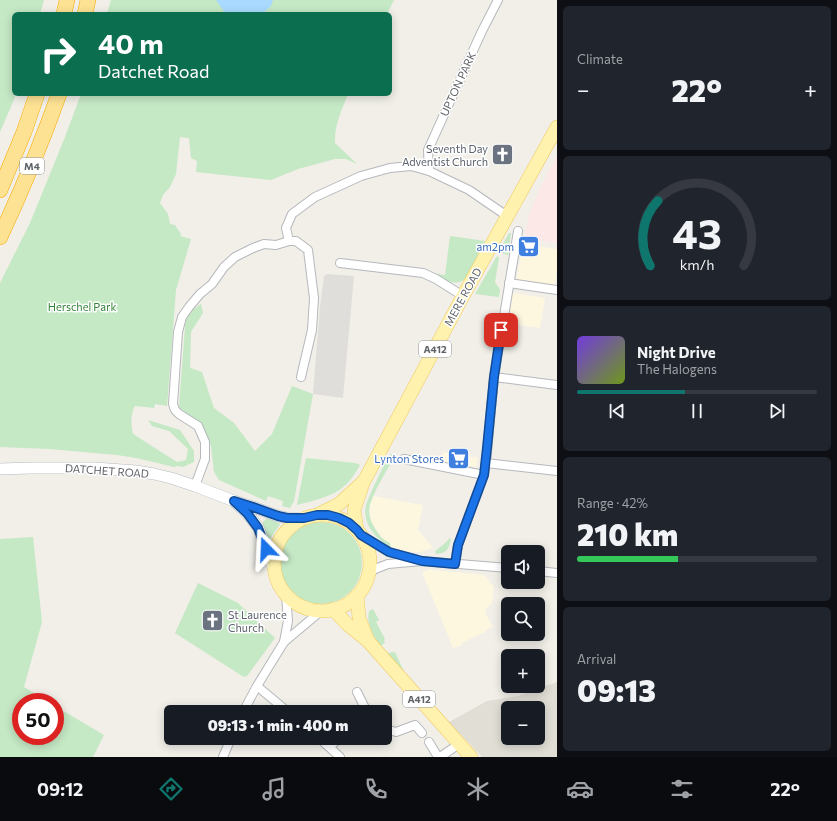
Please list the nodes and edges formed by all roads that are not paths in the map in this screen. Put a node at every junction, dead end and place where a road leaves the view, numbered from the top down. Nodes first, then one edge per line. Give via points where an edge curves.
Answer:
1 (68, 0) edge
2 (88, 0) edge
3 (498, 0) edge
4 (65, 12) edge
5 (85, 12) edge
6 (36, 96) edge
7 (58, 96) edge
8 (557, 127) edge
9 (429, 171) junction
10 (0, 190) edge
11 (508, 216) junction
12 (518, 231) dead end
13 (0, 236) edge
14 (289, 241) junction
15 (340, 263) dead end
16 (509, 284) junction
17 (557, 290) edge
18 (463, 296) junction
19 (302, 377) dead end
20 (494, 377) junction
21 (557, 385) edge
22 (404, 459) dead end
23 (486, 464) junction
24 (0, 469) edge
25 (557, 471) edge
26 (484, 475) junction
27 (363, 483) junction
28 (195, 486) junction
29 (234, 501) junction
30 (310, 517) junction
31 (359, 533) junction
32 (422, 561) junction
33 (455, 564) junction
34 (501, 567) edge
35 (274, 570) junction
36 (545, 572) edge
37 (557, 573) edge
38 (368, 575) junction
39 (286, 594) junction
40 (357, 595) junction
41 (327, 610) junction
42 (368, 641) junction
43 (284, 642) junction
44 (257, 686) junction
45 (356, 692) dead end
46 (247, 705) edge
47 (280, 705) edge
48 (363, 705) edge
49 (392, 731) edge
50 (422, 733) dead end
51 (429, 742) dead end
52 (459, 744) junction
53 (228, 745) edge
54 (328, 745) edge
55 (330, 747) joint
56 (223, 757) edge
57 (340, 757) edge
58 (439, 757) edge
59 (471, 757) edge

1 - 4 highway
2 - 5 highway
3 - 9 street, UPTON PARK via 428,150
6 - 10 highway, M4
7 - 13 highway, M4 via 46,131
8 - 11 main road, A412
9 - 11 street via 469,190
9 - 14 street via 411,166 390,168 361,176 315,197 292,214 286,228
11 - 18 main road, MERE ROAD / A412
12 - 16 street
14 - 19 street via 296,241 308,250 314,298 312,330
14 - 28 street via 276,245 264,244 235,257 189,306 182,317 178,332 173,404 179,414 198,426 205,442 205,459
15 - 18 street via 423,273
16 - 17 street
16 - 20 street
18 - 27 main road, MERE ROAD / A412
20 - 21 street
20 - 23 street
22 - 26 street
23 - 25 street
23 - 26 street
24 - 28 main road, DATCHET ROAD via 96,468 136,471
26 - 33 street via 458,545
27 - 30 main road, A412 via 339,504
27 - 31 main road, A412 via 354,510
28 - 29 main road, DATCHET ROAD
29 - 30 main road, DATCHET ROAD via 287,518
29 - 35 main road, DATCHET ROAD via 258,528
30 - 31 main road via 328,515 339,518
30 - 35 main road via 293,524 284,533 278,544
31 - 32 street via 389,552
31 - 38 main road via 367,548 370,562
32 - 33 street
32 - 38 street via 388,564
33 - 34 street
35 - 39 main road via 278,583
36 - 37 street
38 - 40 main road
39 - 41 main road via 308,609
39 - 43 street via 288,621
40 - 41 main road via 346,604
40 - 42 main road, A412 via 359,618
41 - 42 main road, A412
41 - 43 street
42 - 52 main road, A412
43 - 44 street
44 - 46 street
44 - 47 street
45 - 48 street
49 - 50 street via 396,732 416,724
51 - 58 street
52 - 58 street
52 - 59 main road, A412
53 - 56 street
54 - 55 street
55 - 57 street

